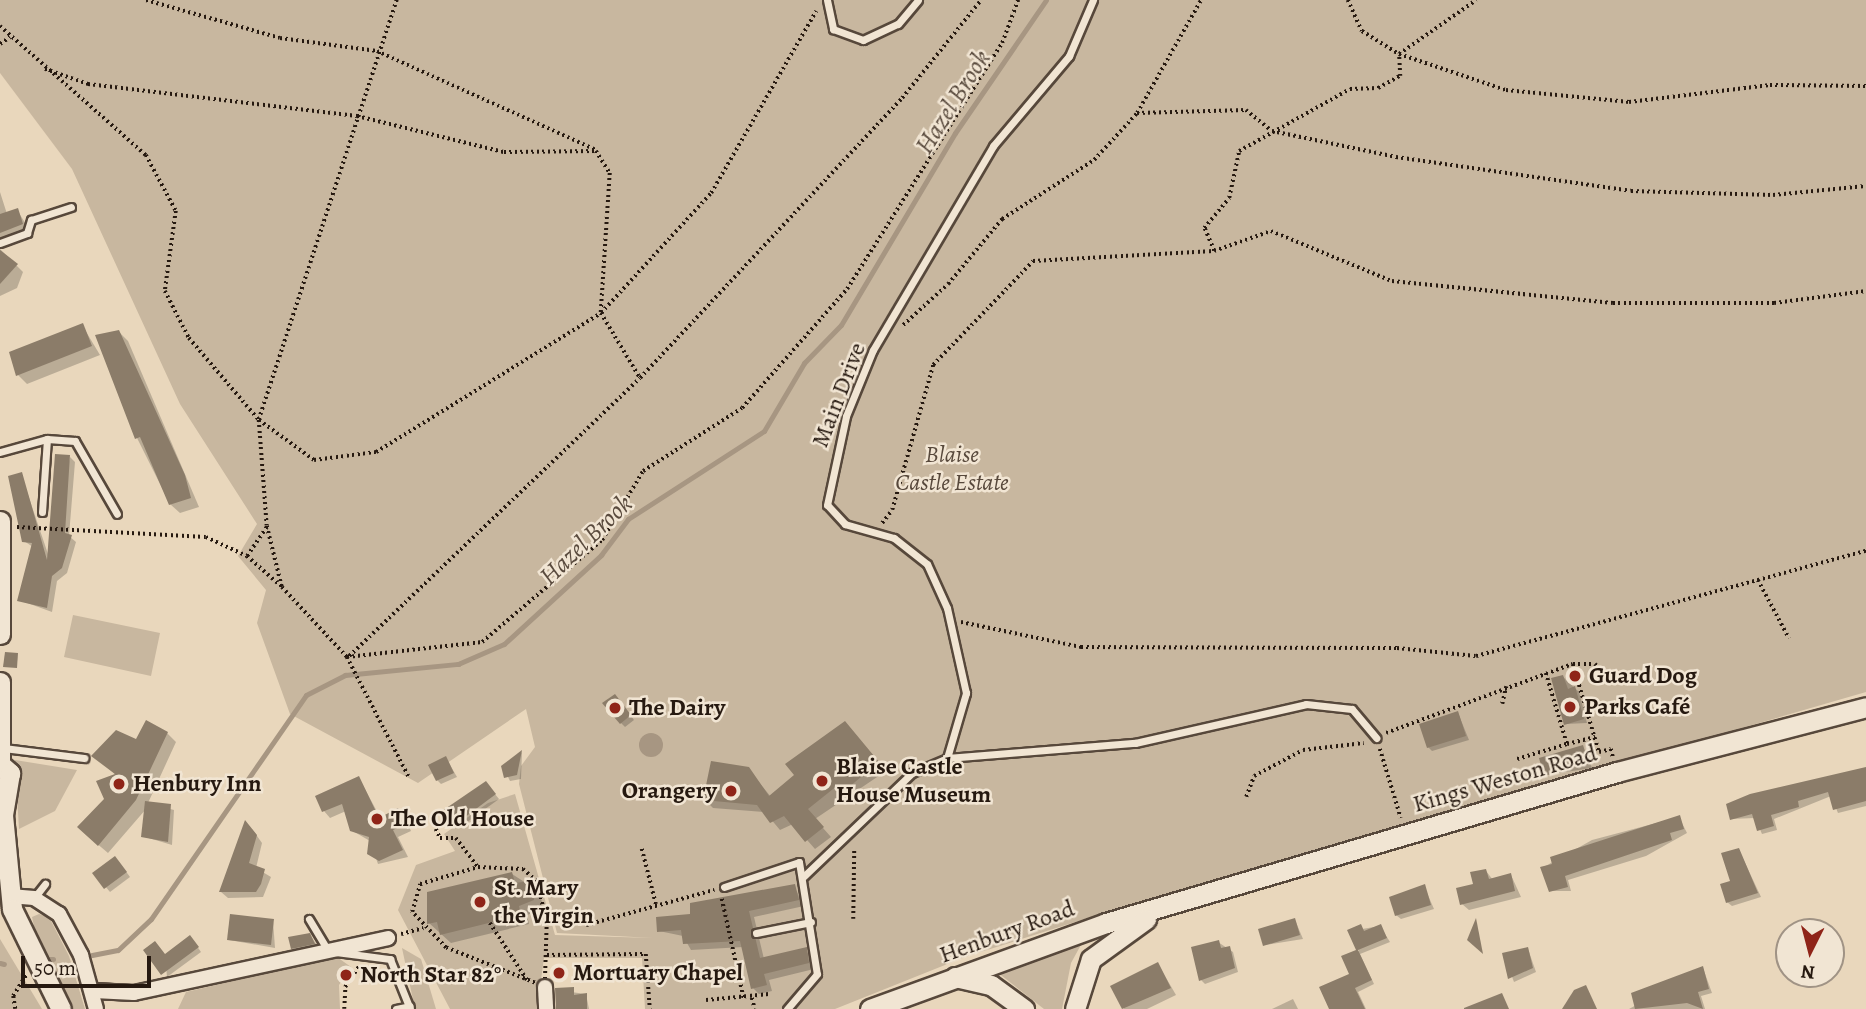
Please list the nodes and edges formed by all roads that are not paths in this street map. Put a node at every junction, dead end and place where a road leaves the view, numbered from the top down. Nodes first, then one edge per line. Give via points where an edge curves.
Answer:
1 (825, 0) edge
2 (918, 0) edge
3 (1093, 0) edge
4 (71, 207) dead end
5 (0, 243) edge
6 (47, 439) junction
7 (0, 452) edge
8 (42, 512) dead end
9 (117, 514) dead end
10 (0, 521) edge
11 (1, 527) edge
12 (0, 634) edge
13 (0, 682) edge
14 (1866, 707) edge
15 (1376, 738) road end
16 (84, 758) dead end
17 (947, 758) junction
18 (1, 761) edge
19 (1, 797) edge
20 (803, 877) junction
21 (45, 884) dead end
22 (722, 888) road end
23 (10, 896) junction
24 (34, 898) junction
25 (1161, 909) junction
26 (309, 919) dead end
27 (811, 922) junction
28 (756, 933) dead end
29 (388, 938) road end
30 (328, 951) junction
31 (954, 977) junction
32 (545, 987) road end
33 (94, 991) junction
34 (410, 1008) edge
35 (61, 1009) edge
36 (96, 1009) edge
37 (396, 1009) edge
38 (546, 1009) edge
39 (787, 1009) edge
40 (870, 1009) edge
41 (1024, 1009) edge
42 (1075, 1009) edge

1 - 2 lane via 833,29 863,40 898,24
3 - 17 lane, Main Drive via 1069,56 993,146 892,321 859,383 828,479 827,505 834,515 894,538 927,564 950,620 966,693
4 - 5 lane via 31,220 27,233
6 - 7 lane
6 - 8 lane
6 - 9 lane via 63,437 83,449
10 - 11 main road
11 - 12 main road
13 - 18 main road
14 - 25 main road, Kings Weston Road via 1617,772
15 - 17 lane via 1352,709 1316,703 1135,743
16 - 18 lane
17 - 20 lane via 912,773
18 - 19 main road via 10,773
19 - 23 main road
20 - 22 lane via 799,862 791,860
20 - 27 lane
21 - 24 lane
23 - 24 street
23 - 35 main road via 36,967
24 - 33 street via 59,914
25 - 31 main road, Henbury Road
25 - 42 main road via 1091,959
26 - 30 lane
27 - 28 lane
27 - 39 lane via 815,980 795,993
29 - 30 street
30 - 33 street via 135,993
30 - 34 lane via 390,959
31 - 40 main road, Henbury Road
31 - 41 main road via 991,985
32 - 38 street
33 - 36 street
34 - 37 lane

